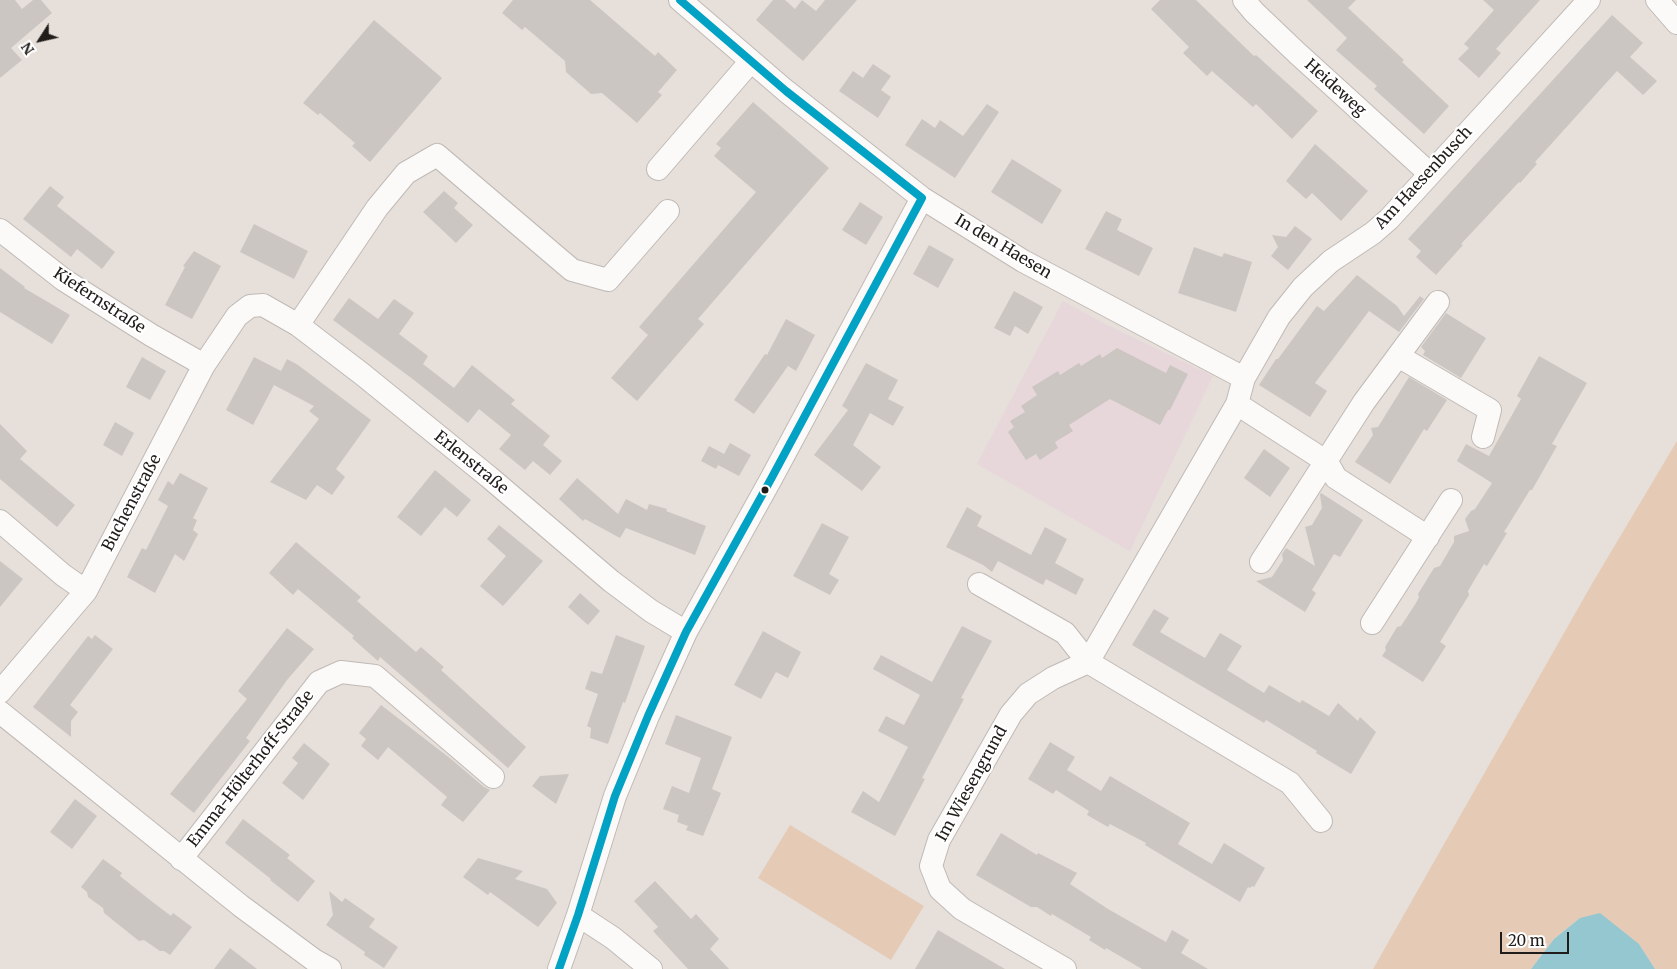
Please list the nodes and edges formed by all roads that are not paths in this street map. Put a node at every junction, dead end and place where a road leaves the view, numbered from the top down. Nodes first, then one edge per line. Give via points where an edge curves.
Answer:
1 (680, 0) edge
2 (1244, 0) edge
3 (1589, 0) edge
4 (1657, 0) edge
5 (1677, 24) edge
6 (750, 61) junction
7 (658, 169) dead end
8 (1430, 173) junction
9 (922, 198) junction
10 (668, 210) dead end
11 (0, 230) edge
12 (1438, 302) dead end
13 (250, 306) joint
14 (298, 325) junction
15 (1398, 356) junction
16 (204, 365) junction
17 (1244, 378) junction
18 (1237, 404) junction
19 (1483, 437) dead end
20 (1326, 462) junction
21 (1451, 500) dead end
22 (0, 521) edge
23 (1428, 537) junction
24 (1261, 562) dead end
25 (979, 584) dead end
26 (86, 591) junction
27 (1372, 623) dead end
28 (686, 632) junction
29 (1088, 662) junction
30 (0, 692) edge
31 (0, 712) edge
32 (493, 776) dead end
33 (1321, 821) dead end
34 (182, 859) junction
35 (578, 915) junction
36 (330, 969) edge
37 (559, 969) edge
38 (651, 969) edge
39 (1065, 969) edge

1 - 6 street, In den Haesen
2 - 8 street, Heideweg via 1297,53
3 - 8 street, Am Haesenbusch
4 - 5 street
6 - 7 street
6 - 9 street, In den Haesen
8 - 17 street, Am Haesenbusch via 1389,219 1331,261 1303,287 1279,317
9 - 17 street, In den Haesen via 1024,261
9 - 28 street
10 - 14 street via 608,280 572,270 437,155 406,173 376,208
11 - 16 street, Kiefernstraße via 64,280
12 - 15 street
13 - 14 street, Erlenstraße via 263,305
13 - 16 street, Buchenstraße via 237,316
14 - 28 street, Erlenstraße via 489,477 611,581
15 - 19 street via 1490,410
15 - 20 street
16 - 26 street, Buchenstraße
17 - 18 street
18 - 20 street
18 - 29 street
20 - 23 street via 1336,478
20 - 24 street
21 - 23 street
22 - 26 street via 62,575
23 - 27 street
25 - 29 street via 1065,633
26 - 30 street, Buchenstraße
28 - 35 street via 615,796
29 - 33 street via 1290,783
29 - 39 street, Im Wiesengrund via 1028,694 1011,714 939,840 931,866 940,889 962,909
31 - 34 street
32 - 34 street, Emma-Hölterhoff-Straße via 374,676 341,672 319,682
34 - 36 street via 241,906
35 - 37 street
35 - 38 street

